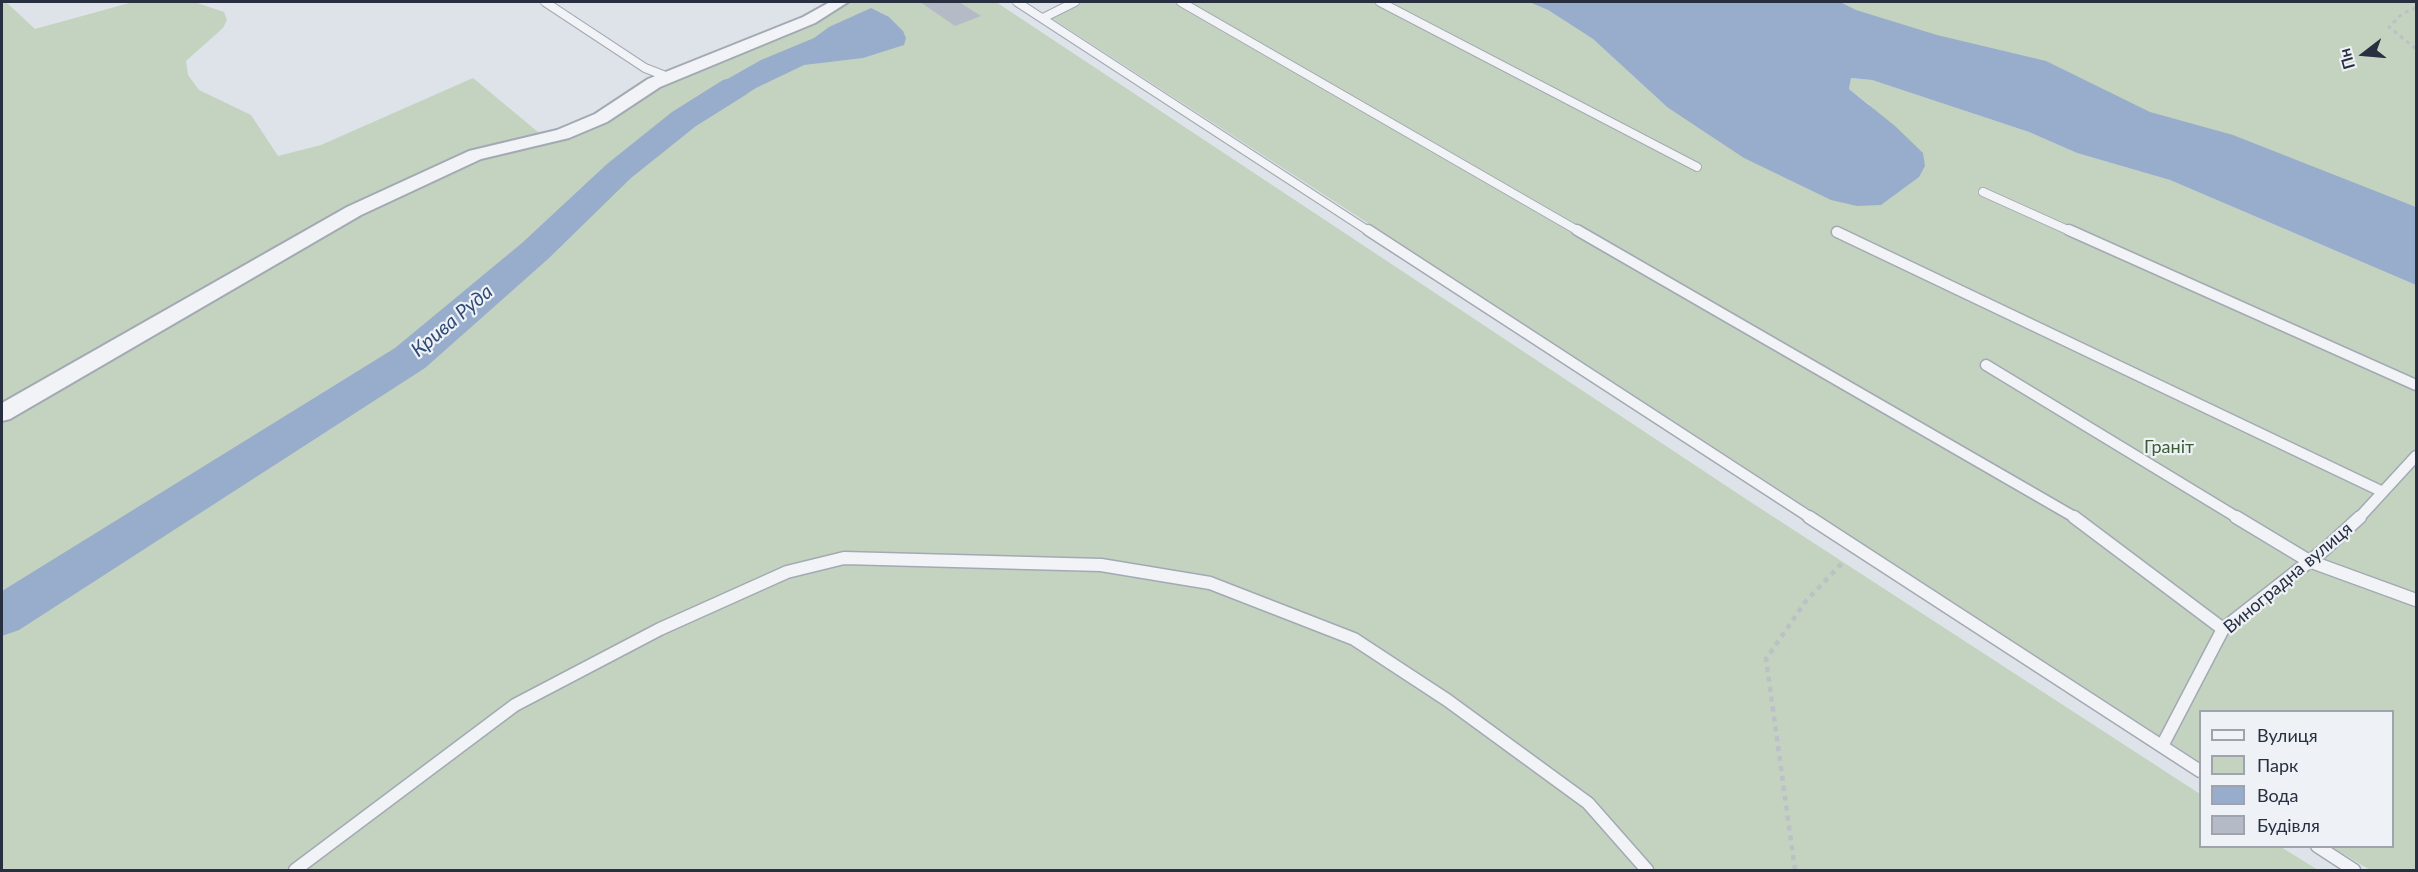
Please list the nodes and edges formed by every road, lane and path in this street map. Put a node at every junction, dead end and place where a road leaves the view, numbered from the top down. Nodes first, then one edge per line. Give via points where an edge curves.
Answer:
1 (544, 2) edge
2 (840, 2) edge
3 (1017, 2) edge
4 (1075, 2) edge
5 (1181, 2) edge
6 (1380, 2) edge
7 (2416, 8) edge
8 (1043, 18) junction
9 (2416, 49) edge
10 (668, 77) junction
11 (1697, 167) dead end
12 (1983, 192) dead end
13 (1837, 232) dead end
14 (1986, 365) dead end
15 (2416, 385) edge
16 (2, 414) edge
17 (2416, 456) edge
18 (2383, 492) junction
19 (1857, 548) junction
20 (2309, 561) junction
21 (2416, 600) edge
22 (2223, 629) junction
23 (2162, 746) junction
24 (2199, 770) edge
25 (2320, 848) edge
26 (295, 870) edge
27 (1647, 870) edge
28 (1795, 870) edge
29 (2354, 870) edge

1 - 10 lane via 645,68
2 - 10 street via 809,20
3 - 8 lane
4 - 8 lane
5 - 22 lane via 2078,519
6 - 11 lane
7 - 9 path via 2403,13 2389,27
8 - 19 lane
10 - 16 street via 600,118 572,130 475,155 354,211
12 - 15 lane
13 - 18 lane
14 - 20 lane
17 - 18 lane, Виноградна вулиця
18 - 20 lane, Виноградна вулиця
19 - 23 lane
19 - 28 path via 1806,602 1766,659
20 - 21 lane
20 - 22 lane, Виноградна вулиця
22 - 23 lane, Виноградна вулиця
23 - 24 lane
25 - 29 lane
26 - 27 lane via 515,705 660,629 787,572 844,558 1101,565 1210,583 1343,634 1447,700 1588,803

